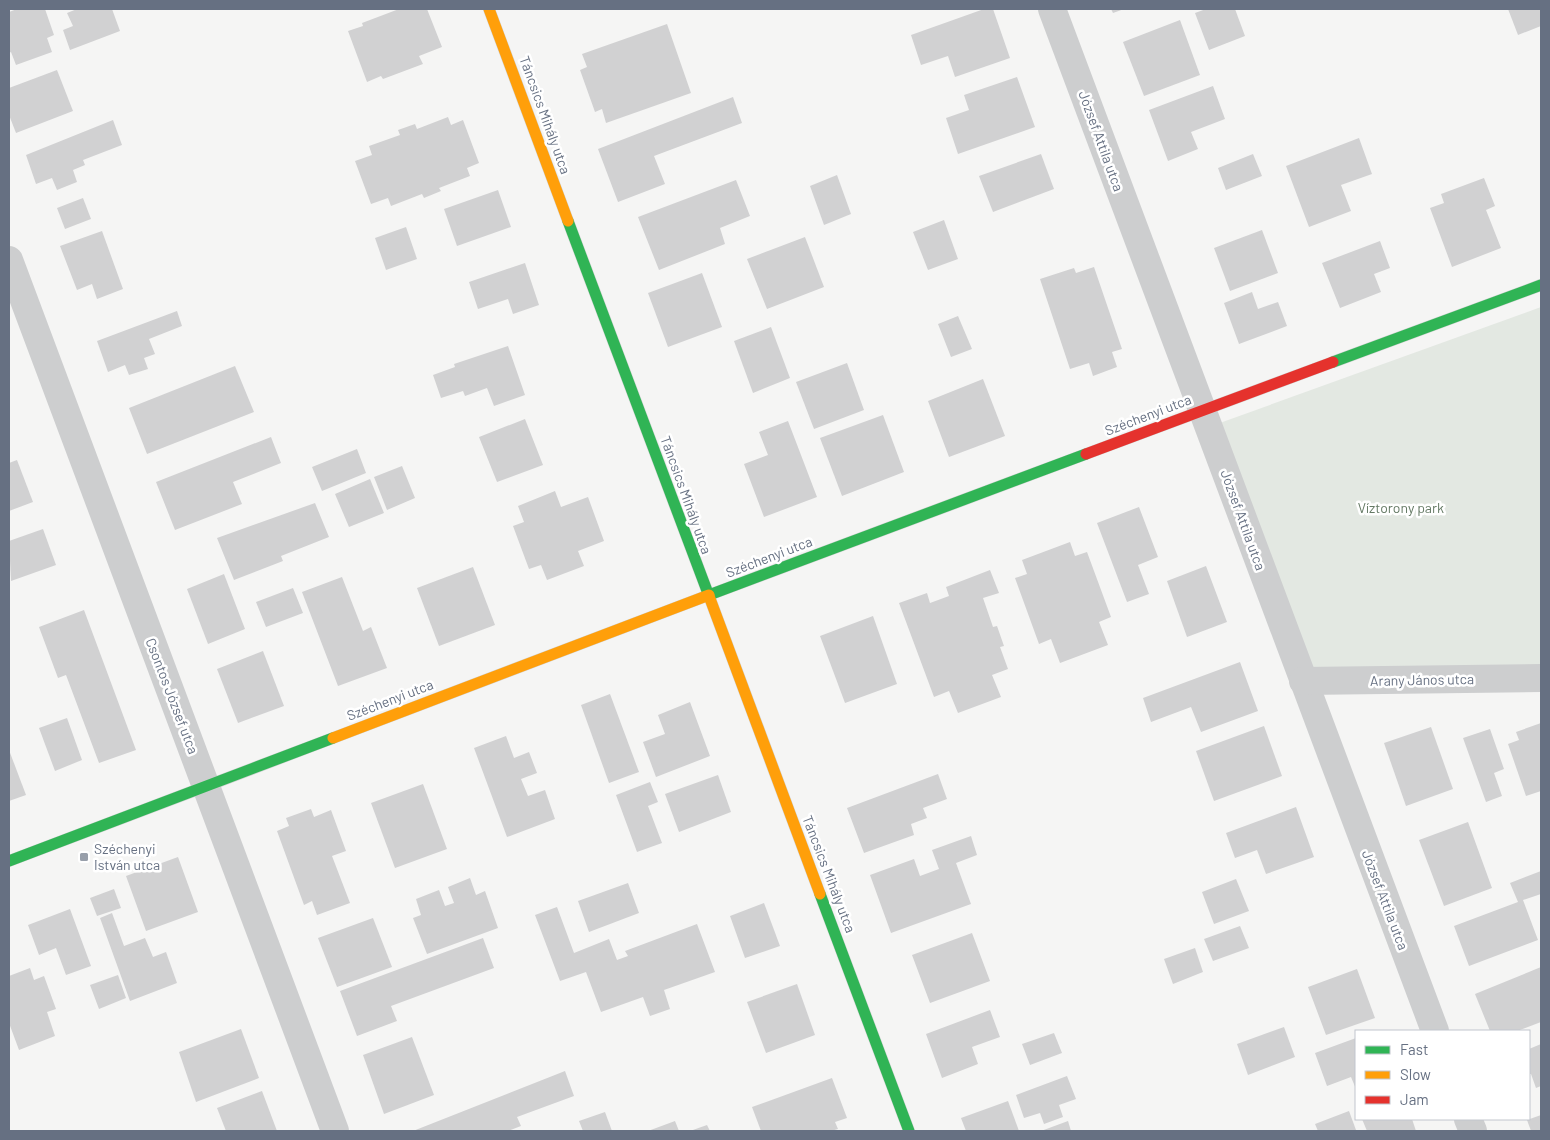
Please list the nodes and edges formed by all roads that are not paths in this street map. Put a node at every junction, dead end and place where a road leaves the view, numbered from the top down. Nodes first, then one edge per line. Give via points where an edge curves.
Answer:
1 (489, 9) edge
2 (1052, 9) edge
3 (9, 260) edge
4 (1541, 285) edge
5 (1202, 411) junction
6 (708, 596) junction
7 (1541, 678) edge
8 (1303, 682) junction
9 (206, 786) junction
10 (9, 861) edge
11 (1435, 1030) edge
12 (335, 1131) edge
13 (909, 1131) edge

1 - 6 street, Táncsics Mihály utca
2 - 5 street, József Attila utca
3 - 9 street, Csontos József utca
4 - 5 street, Széchenyi utca
5 - 6 street, Széchenyi utca
5 - 8 street, József Attila utca
6 - 9 street, Széchenyi utca
6 - 13 street, Táncsics Mihály utca
7 - 8 street, Arany János utca
8 - 11 street, József Attila utca
9 - 10 street, Széchenyi utca
9 - 12 street, Csontos József utca

